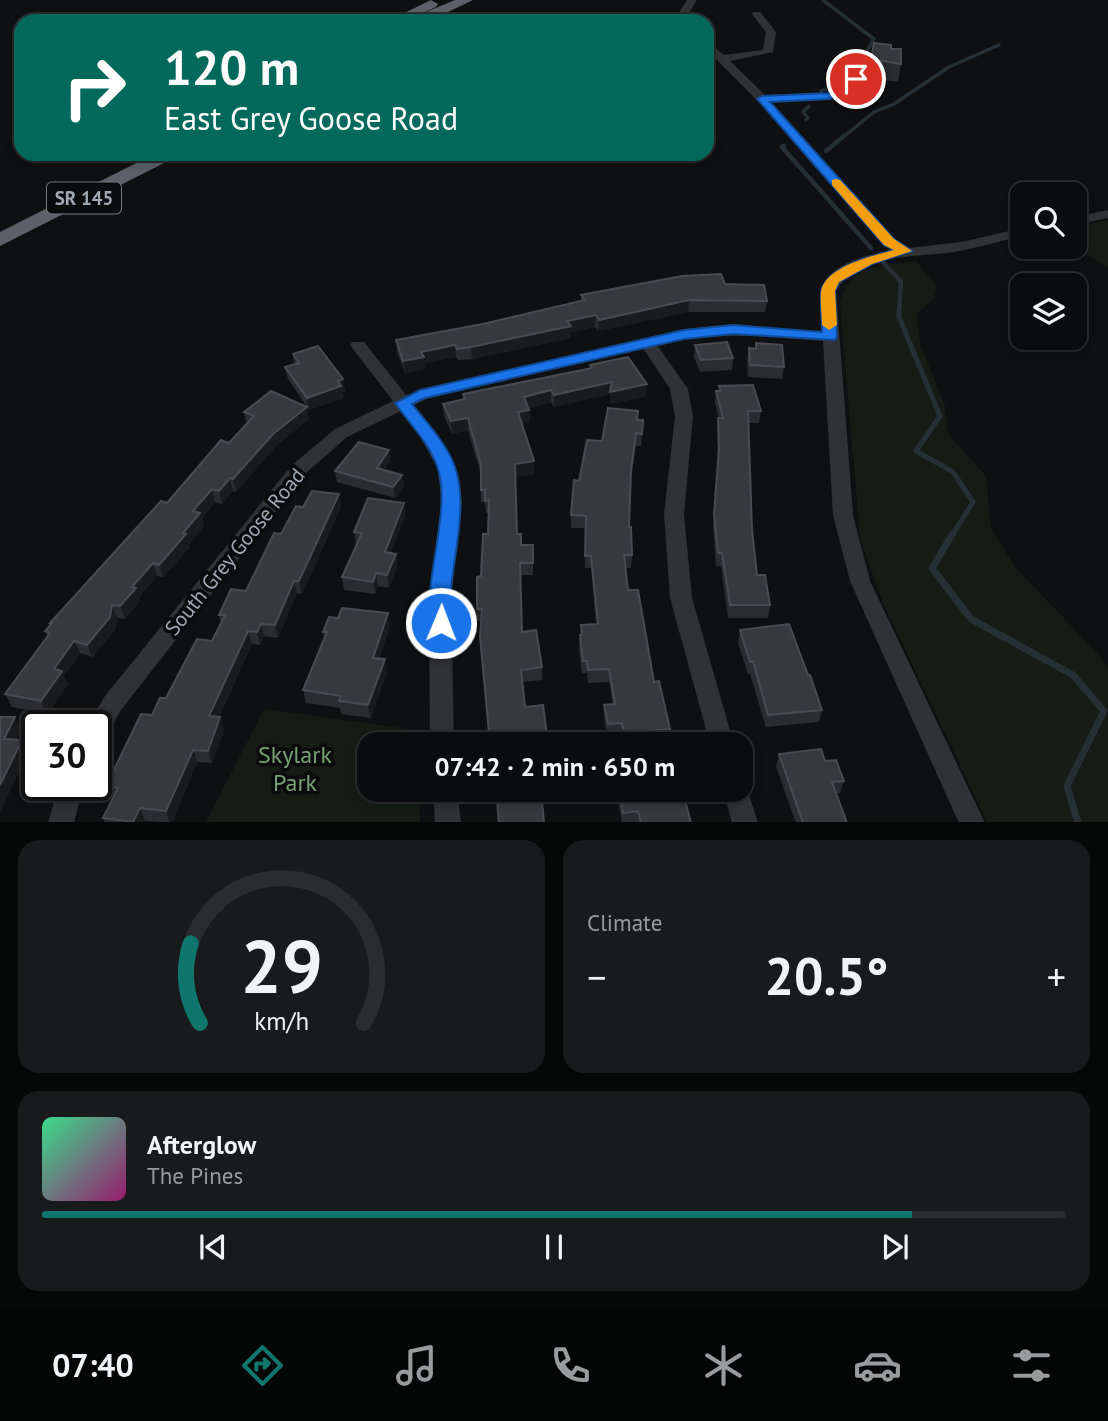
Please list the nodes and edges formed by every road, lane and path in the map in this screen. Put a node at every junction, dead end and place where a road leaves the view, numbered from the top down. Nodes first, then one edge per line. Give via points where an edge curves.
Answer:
1 (441, 0) edge
2 (466, 0) edge
3 (410, 14) edge
4 (433, 14) edge
5 (757, 14) dead end
6 (714, 51) edge
7 (722, 59) junction
8 (831, 96) dead end
9 (762, 99) junction
10 (126, 161) edge
11 (154, 161) edge
12 (1108, 214) edge
13 (1087, 218) edge
14 (0, 224) edge
15 (1010, 235) edge
16 (0, 240) edge
17 (905, 251) junction
18 (830, 337) junction
19 (647, 342) junction
20 (358, 345) dead end
21 (403, 403) junction
22 (109, 710) edge
23 (442, 732) edge
24 (719, 732) edge
25 (67, 801) edge
26 (446, 802) edge
27 (739, 802) edge
28 (61, 822) edge
29 (448, 822) edge
30 (745, 822) edge
31 (972, 822) edge

1 - 3 highway
2 - 4 highway
5 - 7 street via 771,32 768,52
6 - 7 street
7 - 9 street
8 - 9 street
9 - 17 street via 889,242
10 - 14 highway, SR 145
11 - 16 highway, SR 145
12 - 13 street
15 - 17 street via 942,249
17 - 18 street via 867,261 833,280 828,291
18 - 19 street, South Grey Goose Road via 733,329
18 - 31 street via 844,515 860,581
19 - 21 street, South Grey Goose Road via 420,394
19 - 24 street via 679,389 684,416 674,514 681,598
20 - 21 street
21 - 22 street, South Grey Goose Road via 341,433 299,469
21 - 23 street via 446,467 452,500 440,599
25 - 28 street
26 - 29 street
27 - 30 street

